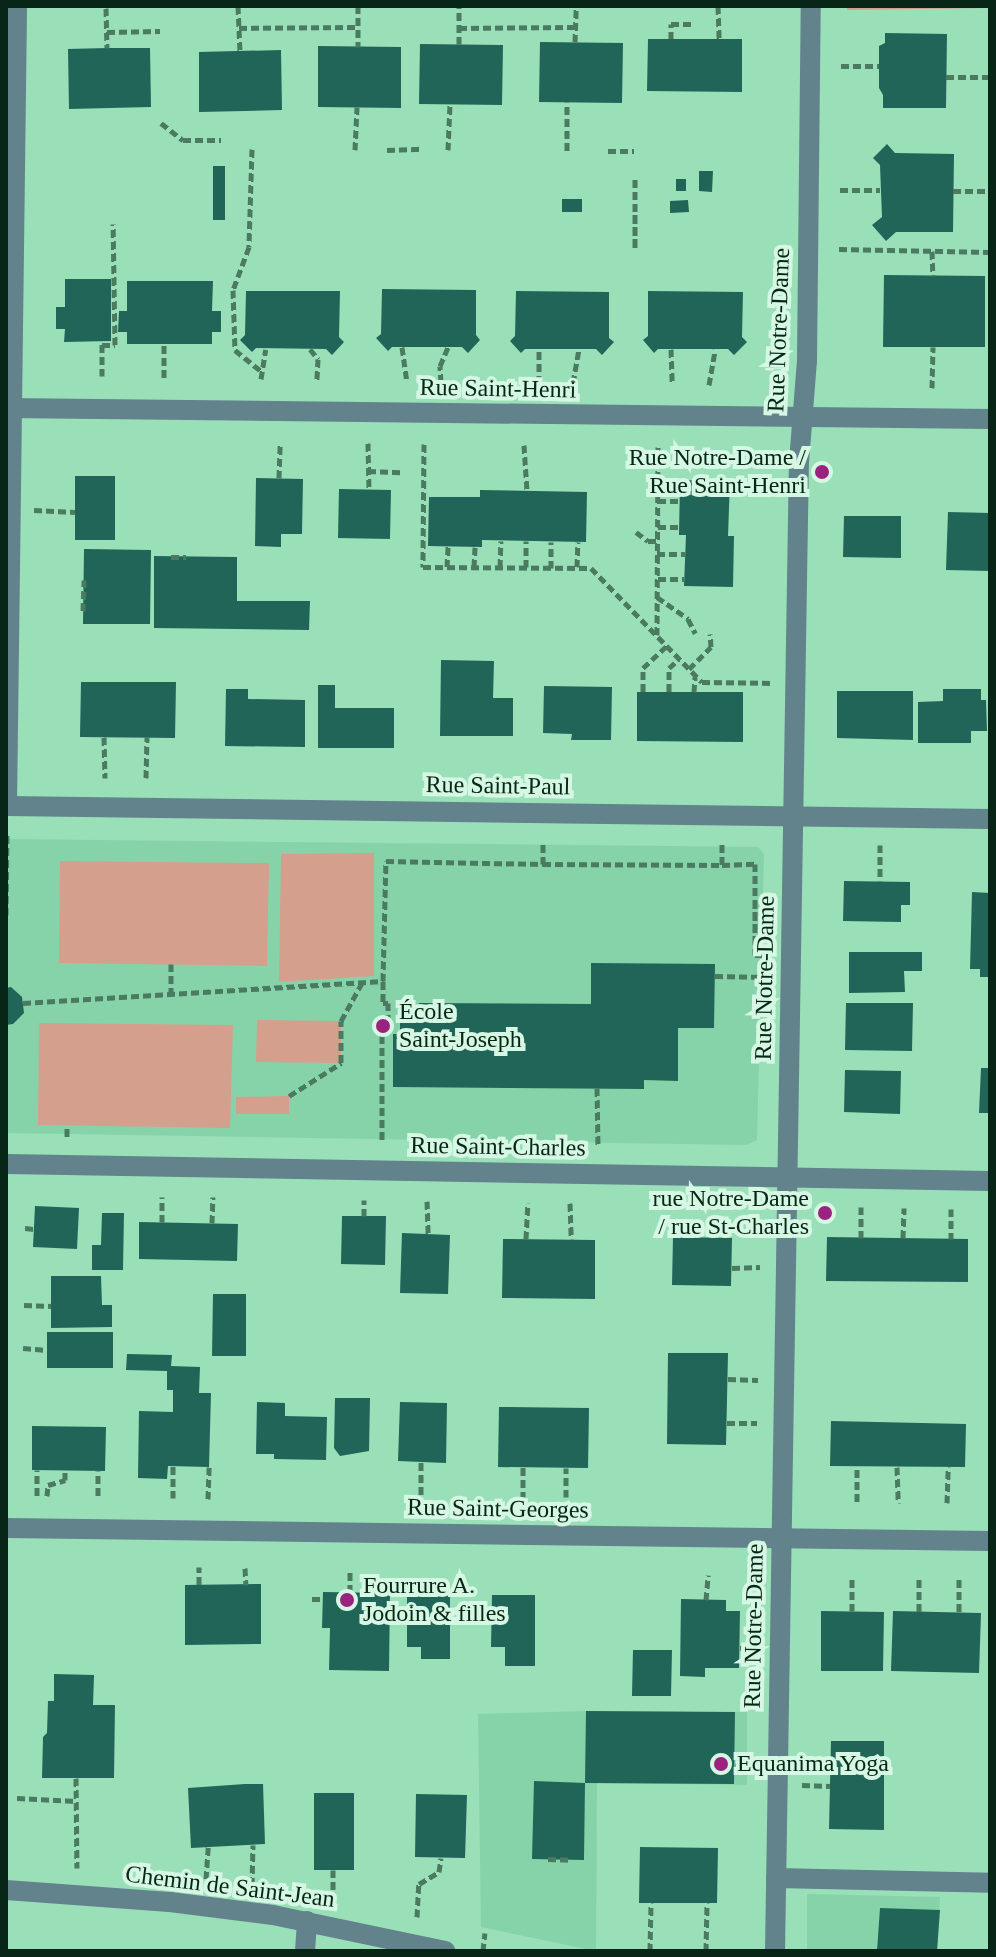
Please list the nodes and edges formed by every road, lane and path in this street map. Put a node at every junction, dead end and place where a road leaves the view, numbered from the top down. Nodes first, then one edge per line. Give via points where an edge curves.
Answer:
1 (17, 6) edge
2 (238, 6) edge
3 (358, 6) edge
4 (459, 6) edge
5 (576, 6) edge
6 (718, 6) edge
7 (811, 6) edge
8 (106, 8) dead end
9 (695, 24) dead end
10 (358, 27) junction
11 (576, 27) junction
12 (239, 28) junction
13 (459, 28) junction
14 (160, 31) dead end
15 (107, 32) junction
16 (671, 39) dead end
17 (719, 39) dead end
18 (575, 42) dead end
19 (459, 44) dead end
20 (358, 47) dead end
21 (107, 48) dead end
22 (240, 51) dead end
23 (841, 66) dead end
24 (879, 66) dead end
25 (946, 77) dead end
26 (990, 77) edge
27 (567, 102) dead end
28 (450, 105) dead end
29 (357, 107) dead end
30 (161, 123) dead end
31 (221, 140) dead end
32 (252, 149) dead end
33 (423, 149) dead end
34 (355, 150) dead end
35 (387, 150) dead end
36 (448, 150) dead end
37 (567, 151) dead end
38 (608, 151) dead end
39 (634, 151) dead end
40 (635, 179) dead end
41 (840, 190) dead end
42 (880, 190) dead end
43 (953, 191) dead end
44 (990, 191) edge
45 (113, 224) dead end
46 (839, 249) dead end
47 (635, 250) dead end
48 (932, 251) junction
49 (990, 252) edge
50 (933, 276) dead end
51 (164, 344) dead end
52 (402, 347) dead end
53 (448, 347) dead end
54 (933, 347) dead end
55 (266, 349) dead end
56 (310, 349) dead end
57 (539, 349) dead end
58 (579, 349) dead end
59 (671, 349) dead end
60 (715, 350) dead end
61 (102, 376) dead end
62 (164, 378) dead end
63 (317, 380) dead end
64 (407, 382) dead end
65 (441, 382) dead end
66 (539, 383) dead end
67 (573, 383) dead end
68 (672, 384) dead end
69 (709, 385) dead end
70 (932, 388) dead end
71 (9, 408) edge
72 (802, 417) junction
73 (990, 419) edge
74 (280, 443) dead end
75 (368, 443) dead end
76 (424, 444) dead end
77 (524, 445) dead end
78 (658, 447) dead end
79 (368, 471) junction
80 (401, 472) dead end
81 (279, 478) dead end
82 (369, 490) dead end
83 (527, 491) dead end
84 (658, 501) junction
85 (680, 501) dead end
86 (34, 510) dead end
87 (75, 512) dead end
88 (658, 527) junction
89 (680, 527) dead end
90 (636, 532) dead end
91 (501, 541) dead end
92 (526, 541) dead end
93 (658, 541) junction
94 (551, 542) dead end
95 (578, 542) dead end
96 (448, 546) dead end
97 (475, 547) dead end
98 (657, 554) junction
99 (685, 554) dead end
100 (171, 557) dead end
101 (186, 557) dead end
102 (447, 567) junction
103 (474, 567) junction
104 (500, 567) junction
105 (526, 567) junction
106 (577, 567) junction
107 (551, 568) junction
108 (658, 579) junction
109 (684, 579) dead end
110 (84, 580) dead end
111 (657, 597) junction
112 (83, 611) dead end
113 (695, 633) dead end
114 (710, 634) dead end
115 (657, 636) junction
116 (667, 646) junction
117 (679, 659) junction
118 (689, 669) junction
119 (695, 675) junction
120 (721, 683) junction
121 (770, 683) dead end
122 (643, 692) dead end
123 (669, 692) dead end
124 (694, 692) dead end
125 (721, 692) dead end
126 (104, 737) dead end
127 (147, 737) dead end
128 (105, 778) dead end
129 (146, 778) dead end
130 (6, 806) edge
131 (793, 816) junction
132 (990, 819) edge
133 (7, 834) edge
134 (543, 841) dead end
135 (722, 843) dead end
136 (880, 845) dead end
137 (543, 864) junction
138 (722, 865) junction
139 (880, 881) dead end
140 (6, 915) edge
141 (760, 955) dead end
142 (171, 964) dead end
143 (715, 976) dead end
144 (765, 977) dead end
145 (383, 981) junction
146 (363, 982) junction
147 (171, 994) junction
148 (23, 1003) dead end
149 (597, 1088) dead end
150 (289, 1096) dead end
151 (67, 1125) dead end
152 (67, 1137) dead end
153 (382, 1142) dead end
154 (598, 1145) dead end
155 (6, 1164) edge
156 (788, 1178) junction
157 (990, 1181) edge
158 (162, 1197) dead end
159 (213, 1197) dead end
160 (364, 1200) dead end
161 (427, 1201) dead end
162 (528, 1203) dead end
163 (570, 1203) dead end
164 (861, 1207) dead end
165 (904, 1208) dead end
166 (951, 1209) dead end
167 (364, 1216) dead end
168 (162, 1222) dead end
169 (212, 1223) dead end
170 (25, 1228) dead end
171 (34, 1229) dead end
172 (428, 1234) dead end
173 (861, 1238) dead end
174 (903, 1238) dead end
175 (526, 1239) dead end
176 (571, 1239) dead end
177 (951, 1239) dead end
178 (760, 1267) dead end
179 (732, 1268) dead end
180 (24, 1305) dead end
181 (51, 1306) dead end
182 (23, 1348) dead end
183 (47, 1350) dead end
184 (728, 1379) dead end
185 (758, 1380) dead end
186 (727, 1423) dead end
187 (757, 1423) dead end
188 (421, 1462) dead end
189 (173, 1466) dead end
190 (857, 1466) dead end
191 (209, 1467) dead end
192 (523, 1467) dead end
193 (897, 1467) dead end
194 (948, 1467) dead end
195 (566, 1468) dead end
196 (37, 1470) dead end
197 (65, 1470) dead end
198 (98, 1471) dead end
199 (421, 1495) dead end
200 (37, 1496) dead end
201 (47, 1496) dead end
202 (98, 1496) dead end
203 (523, 1497) dead end
204 (566, 1497) dead end
205 (173, 1498) dead end
206 (208, 1499) dead end
207 (857, 1502) dead end
208 (898, 1503) dead end
209 (947, 1503) dead end
210 (6, 1528) edge
211 (781, 1538) junction
212 (990, 1541) edge
213 (199, 1567) dead end
214 (245, 1568) dead end
215 (350, 1570) dead end
216 (708, 1575) dead end
217 (852, 1578) dead end
218 (919, 1579) dead end
219 (959, 1579) dead end
220 (199, 1585) dead end
221 (246, 1585) dead end
222 (350, 1592) dead end
223 (312, 1599) dead end
224 (323, 1599) dead end
225 (706, 1600) dead end
226 (852, 1611) dead end
227 (919, 1612) dead end
228 (959, 1612) dead end
229 (752, 1647) dead end
230 (740, 1648) dead end
231 (735, 1766) dead end
232 (751, 1766) dead end
233 (76, 1778) dead end
234 (802, 1785) dead end
235 (830, 1786) dead end
236 (17, 1798) dead end
237 (76, 1801) junction
238 (253, 1845) dead end
239 (208, 1847) dead end
240 (441, 1858) dead end
241 (548, 1859) dead end
242 (572, 1860) dead end
243 (77, 1868) dead end
244 (333, 1870) dead end
245 (776, 1878) junction
246 (206, 1879) dead end
247 (990, 1883) edge
248 (252, 1885) dead end
249 (6, 1890) edge
250 (333, 1898) dead end
251 (651, 1903) dead end
252 (707, 1903) dead end
253 (417, 1917) dead end
254 (307, 1921) junction
255 (485, 1933) dead end
256 (305, 1951) edge
257 (445, 1951) edge
258 (483, 1951) edge
259 (650, 1951) edge
260 (706, 1951) edge
261 (775, 1951) edge

1 - 71 street
2 - 12 path
3 - 10 path
4 - 13 path
5 - 11 path
6 - 17 path
7 - 72 street, Rue Notre-Dame
8 - 15 path
9 - 16 path via 671,24
10 - 12 path
10 - 20 path
11 - 13 path
11 - 18 path
12 - 22 path
13 - 19 path
14 - 15 path
15 - 21 path
23 - 24 path
25 - 26 path
27 - 37 path
28 - 36 path
29 - 34 path
30 - 31 path via 183,140
32 - 55 path via 249,247 233,290 235,350 261,376
33 - 35 path
38 - 39 path
40 - 47 path
41 - 42 path
43 - 44 path
45 - 61 path via 115,345 102,343
46 - 48 path
48 - 49 path
48 - 50 path
51 - 62 path
52 - 64 path
53 - 65 path via 440,366
54 - 70 path
56 - 63 path via 318,359
57 - 66 path
58 - 67 path
59 - 68 path
60 - 69 path
71 - 72 street, Rue Saint-Henri
71 - 130 street
72 - 73 street, Rue Saint-Henri
72 - 131 street, Rue Notre-Dame
74 - 81 path
75 - 79 path
76 - 102 path via 423,567
77 - 83 path
78 - 84 path
79 - 80 path
79 - 82 path
84 - 85 path
84 - 88 path
86 - 87 path
88 - 89 path
88 - 93 path
90 - 93 path
91 - 104 path
92 - 105 path
93 - 98 path
94 - 107 path
95 - 106 path
96 - 102 path
97 - 103 path
98 - 99 path
98 - 108 path
100 - 101 path
102 - 103 path
103 - 104 path
104 - 105 path
105 - 107 path
106 - 107 path
106 - 115 path via 591,568
108 - 109 path
108 - 111 path
110 - 112 path
111 - 113 path via 688,619
111 - 115 path
114 - 118 path via 711,647
115 - 116 path
116 - 117 path
116 - 122 path via 643,668
117 - 118 path
117 - 123 path via 669,668
118 - 119 path
119 - 120 path via 702,682
119 - 124 path
120 - 121 path
120 - 125 path
126 - 128 path
127 - 129 path
130 - 131 street, Rue Saint-Paul
131 - 132 street, Rue Saint-Paul
131 - 156 street, Rue Notre-Dame
133 - 140 path
134 - 137 path
135 - 138 path
136 - 139 path
137 - 138 path
137 - 145 path via 386,861
138 - 141 path via 755,864 755,955
142 - 147 path
143 - 144 path
145 - 146 path
145 - 153 path via 388,1024 382,1024
146 - 147 path
146 - 150 path via 341,1021 341,1063
147 - 148 path
149 - 154 path
151 - 152 path
155 - 156 street, Rue Saint-Charles
156 - 157 street, Rue Saint-Charles
156 - 211 street, Rue Notre-Dame
158 - 168 path
159 - 169 path
160 - 167 path
161 - 172 path
162 - 175 path
163 - 176 path
164 - 173 path
165 - 174 path
166 - 177 path
170 - 171 path
178 - 179 path
180 - 181 path
182 - 183 path
184 - 185 path
186 - 187 path
188 - 199 path
189 - 205 path
190 - 207 path
191 - 206 path
192 - 203 path
193 - 208 path
194 - 209 path
195 - 204 path
196 - 200 path
197 - 201 path via 65,1480 48,1485
198 - 202 path
210 - 211 street, Rue Saint-Georges
211 - 212 street, Rue Saint-Georges
211 - 245 street, Rue Notre-Dame
213 - 220 path
214 - 221 path
215 - 222 path
216 - 225 path
217 - 226 path
218 - 227 path
219 - 228 path
223 - 224 path
229 - 230 path
231 - 232 path
233 - 237 path
234 - 235 path
236 - 237 path
237 - 243 path
238 - 248 path
239 - 246 path
240 - 253 path via 439,1872 419,1884
241 - 242 path
244 - 250 path
245 - 247 street
245 - 261 street, Rue Notre-Dame
249 - 254 street, Chemin de Saint-Jean via 170,1902
251 - 259 path
252 - 260 path
254 - 256 street
254 - 257 street, Chemin de Saint-Jean
255 - 258 path

